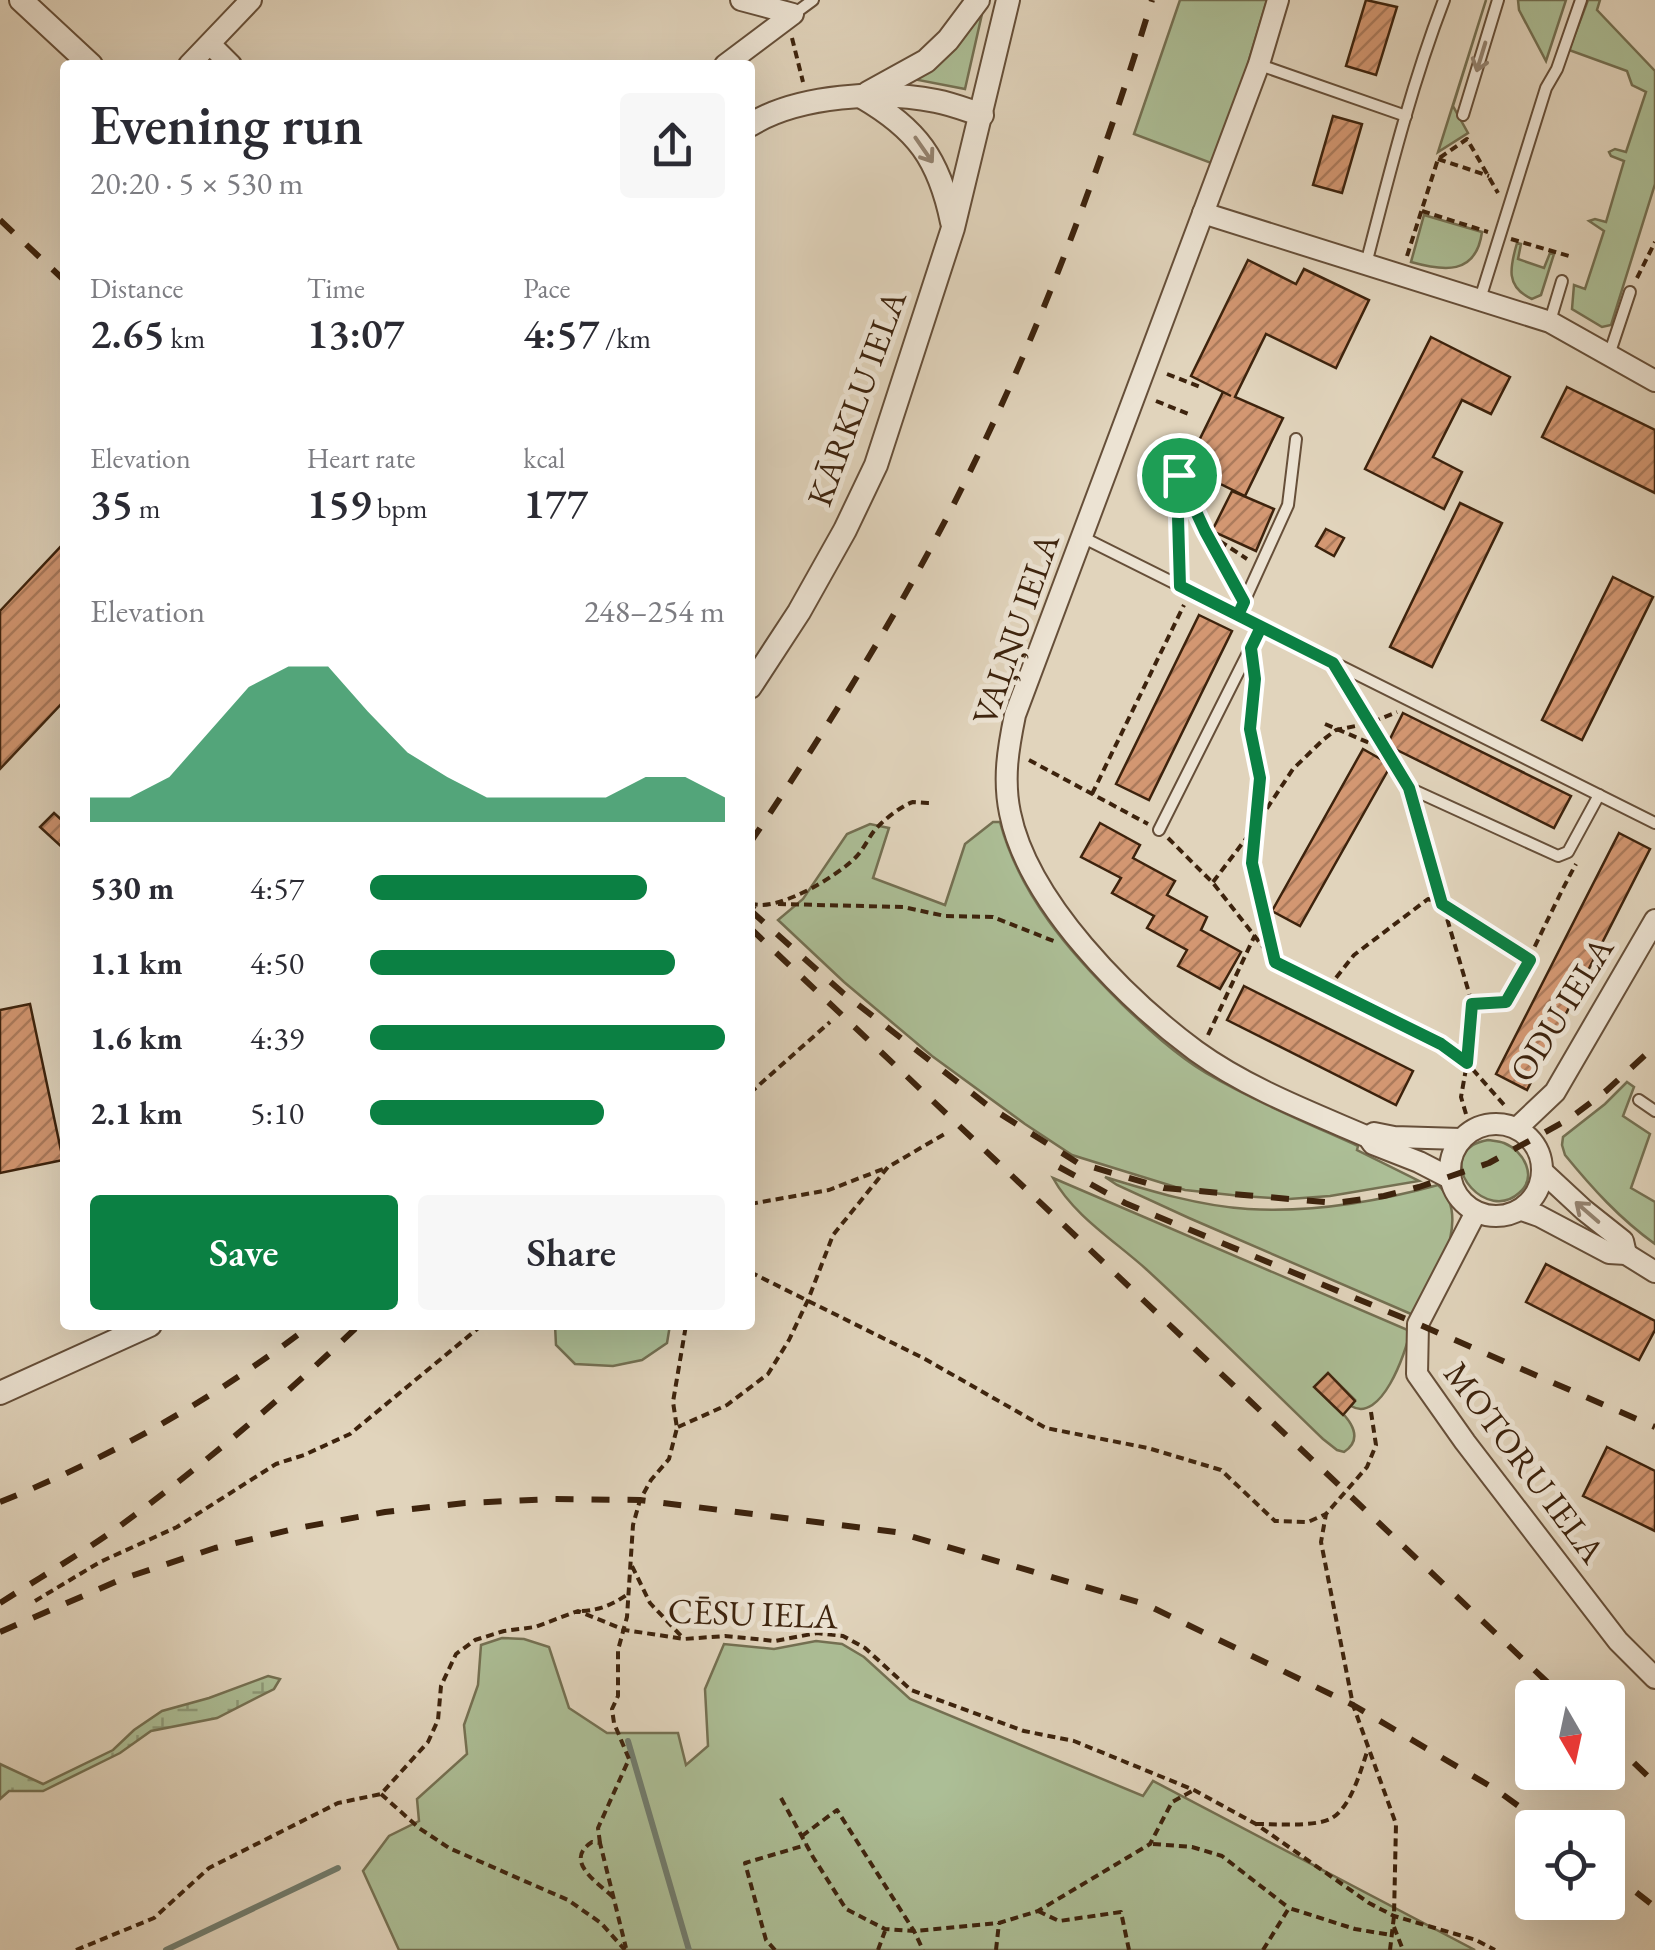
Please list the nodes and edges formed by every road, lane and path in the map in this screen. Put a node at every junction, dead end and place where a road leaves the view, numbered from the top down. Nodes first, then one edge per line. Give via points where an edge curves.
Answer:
1 (21, 0) edge
2 (250, 0) edge
3 (741, 0) edge
4 (813, 0) edge
5 (978, 0) edge
6 (1008, 0) edge
7 (1278, 0) edge
8 (1444, 0) edge
9 (1498, 0) edge
10 (1581, 0) edge
11 (793, 14) junction
12 (210, 44) junction
13 (86, 60) edge
14 (194, 60) edge
15 (227, 60) edge
16 (732, 60) edge
17 (798, 60) dead end
18 (1258, 64) junction
19 (803, 80) dead end
20 (862, 97) junction
21 (982, 115) junction
22 (1463, 115) dead end
23 (1406, 116) junction
24 (755, 122) edge
25 (1438, 159) junction
26 (1489, 176) junction
27 (1508, 210) junction
28 (1422, 212) junction
29 (1203, 213) junction
30 (953, 228) junction
31 (1500, 236) junction
32 (1655, 242) edge
33 (1569, 256) dead end
34 (1366, 264) junction
35 (1401, 275) junction
36 (1562, 281) dead end
37 (1630, 292) joint
38 (1480, 299) junction
39 (1550, 322) junction
40 (1609, 355) junction
41 (1167, 374) dead end
42 (1655, 381) edge
43 (1204, 388) dead end
44 (1156, 401) dead end
45 (1191, 415) dead end
46 (1296, 440) dead end
47 (1176, 467) dead end
48 (1179, 475) junction
49 (1205, 531) junction
50 (1081, 537) junction
51 (1261, 568) junction
52 (1186, 589) junction
53 (1244, 602) junction
54 (1238, 615) junction
55 (1261, 627) junction
56 (1251, 648) junction
57 (1333, 663) junction
58 (755, 678) edge
59 (1415, 704) junction
60 (1370, 723) junction
61 (1325, 724) dead end
62 (1336, 730) junction
63 (1386, 750) junction
64 (1025, 758) dead end
65 (1409, 788) junction
66 (1092, 794) junction
67 (1598, 795) junction
68 (929, 803) dead end
69 (1655, 823) edge
70 (1254, 828) junction
71 (1159, 830) junction
72 (1568, 852) junction
73 (1213, 883) junction
74 (778, 904) junction
75 (1442, 904) junction
76 (755, 905) edge
77 (1655, 920) edge
78 (1255, 936) junction
79 (1089, 952) junction
80 (1530, 960) junction
81 (1275, 962) junction
82 (1328, 988) junction
83 (1472, 1004) junction
84 (830, 1022) dead end
85 (1207, 1037) dead end
86 (1467, 1063) junction
87 (755, 1089) edge
88 (1640, 1100) dead end
89 (1506, 1107) dead end
90 (1655, 1111) edge
91 (1466, 1114) dead end
92 (1516, 1128) junction
93 (948, 1132) dead end
94 (1368, 1137) junction
95 (1461, 1140) junction
96 (888, 1167) junction
97 (1543, 1172) junction
98 (1450, 1178) junction
99 (755, 1203) edge
100 (1522, 1210) junction
101 (1476, 1212) junction
102 (1626, 1254) junction
103 (1655, 1272) edge
104 (755, 1274) edge
105 (808, 1300) junction
106 (139, 1330) edge
107 (476, 1330) edge
108 (685, 1330) edge
109 (0, 1394) edge
110 (1371, 1412) dead end
111 (677, 1428) junction
112 (1326, 1514) junction
113 (632, 1565) junction
114 (628, 1594) junction
115 (35, 1601) dead end
116 (578, 1611) junction
117 (625, 1630) junction
118 (684, 1640) junction
119 (1655, 1678) edge
120 (1368, 1747) junction
121 (1194, 1790) junction
122 (381, 1794) junction
123 (781, 1798) dead end
124 (1256, 1824) junction
125 (802, 1836) junction
126 (600, 1844) junction
127 (1150, 1844) junction
128 (806, 1845) junction
129 (613, 1897) junction
130 (1289, 1908) junction
131 (1038, 1911) junction
132 (1393, 1919) junction
133 (999, 1923) junction
134 (885, 1929) junction
135 (914, 1931) junction
136 (1390, 1935) junction
137 (76, 1950) edge
138 (626, 1950) edge
139 (775, 1950) edge
140 (878, 1950) edge
141 (923, 1950) edge
142 (996, 1950) edge
143 (1129, 1950) edge
144 (1263, 1950) edge
145 (1390, 1950) edge
146 (1403, 1950) edge
147 (1494, 1950) edge

1 - 13 street
2 - 12 street
3 - 11 street
4 - 11 lane
5 - 20 street via 926,61
6 - 21 street, KĀRKLU IELA
7 - 18 street, VAĻŅU IELA
8 - 23 lane
9 -> 22 lane
10 - 27 lane
11 - 16 street
12 - 14 street
12 - 15 street
17 - 19 path
18 - 23 lane
18 - 29 street, VAĻŅU IELA
20 - 21 street via 938,101
20 - 24 street via 808,103
20 -> 30 street via 920,143 947,195
21 - 30 street, KĀRKLU IELA
23 - 34 lane
25 - 26 path
25 - 26 path via 1467,138
25 - 28 path
26 - 27 path
27 - 31 lane
28 - 31 path
28 - 35 path
29 - 34 street
29 - 50 street, VAĻŅU IELA
30 - 58 street, KĀRKLU IELA via 876,465 808,596
31 - 33 path
31 - 38 lane
32 - 37 path
34 - 35 street
35 - 38 street
36 - 39 lane
37 - 40 lane
38 - 39 street
39 - 40 street
40 - 42 street
41 - 43 path
44 - 45 path
46 - 51 lane via 1288,506
47 - 48 path
48 - 49 path
48 - 52 path
49 - 51 path
49 - 53 path
50 - 52 lane
50 - 79 street, VAĻŅU IELA via 1014,715 1006,785 1017,838 1034,875
51 - 53 lane
52 - 54 lane
52 - 66 path
53 - 54 lane
54 - 55 lane
55 - 56 lane
55 - 57 lane
56 - 70 path via 1250,729 1260,778
56 - 71 lane
57 - 59 lane
57 - 60 path
59 - 60 path
59 - 67 lane
60 - 62 path
60 - 63 path
61 - 62 path
62 - 63 path
62 - 70 path via 1293,768
63 - 65 path
64 - 66 path
65 - 72 lane via 1547,852
65 - 75 path
66 - 71 path
67 - 69 lane
67 - 72 lane
68 - 74 path via 914,802 888,818 856,858
70 - 73 path
70 - 81 path via 1252,863
71 - 73 path
72 - 80 path via 1578,861
73 - 78 path
74 - 76 path
74 - 79 path via 994,917
75 - 80 path
75 - 82 path via 1428,898 1354,955
75 - 83 path
77 - 92 street, ODU IELA via 1555,1092
78 - 81 path
78 - 85 path
79 - 94 street, VAĻŅU IELA via 1198,1052
80 - 83 path via 1506,1002
81 - 82 path
82 - 86 path
83 - 86 path
84 - 87 path
86 - 89 path
86 - 91 path via 1461,1097
88 - 90 lane
92 - 95 street via 1487,1125
92 - 97 street via 1532,1140
93 - 96 path
94 - 95 street via 1374,1132
94 - 98 street, VAĻŅU IELA
95 - 98 street
96 - 99 path via 829,1190
96 - 105 path via 833,1235
97 - 100 street
102 -> 97 street via 1623,1241
98 - 101 street via 1463,1204
100 - 101 street via 1491,1217
100 - 102 street via 1608,1253
101 - 119 street, MOTORU IELA via 1418,1324 1417,1374 1618,1640
102 - 103 street
104 - 105 path
105 - 111 path via 768,1374 727,1405
105 - 112 path via 1046,1428 1221,1470 1274,1521 1308,1522
106 - 109 street
107 - 115 path via 350,1434 276,1464 177,1527
108 - 111 path via 673,1402
110 - 112 path via 1376,1444 1367,1467
111 - 113 path via 669,1459 640,1500
112 - 120 path via 1321,1542 1353,1705
113 - 114 path
113 - 118 path via 650,1602
114 - 116 path via 614,1605
114 - 117 path
116 - 117 path, CĒSU IELA
116 - 122 path via 475,1640 456,1654 428,1742
117 - 118 path, CĒSU IELA
117 - 126 path via 612,1709 629,1759 598,1828
118 - 121 path, CĒSU IELA via 843,1636 911,1690 1024,1731 1074,1741
120 - 124 path via 1353,1791 1330,1819
120 - 132 path via 1396,1824
121 - 124 path, CĒSU IELA
121 - 127 path via 1172,1802
122 - 137 path via 338,1802 209,1868 154,1918
122 - 138 path via 449,1848 568,1900
123 - 125 path
124 - 132 path, CĒSU IELA
125 - 128 path
125 - 135 path via 837,1810
126 - 129 path
126 - 129 path via 592,1842 580,1857 583,1869
127 - 130 path via 1222,1856
127 - 131 path
128 - 134 path via 846,1910
128 - 139 path via 745,1862 766,1940
129 - 138 path
130 - 136 path
130 - 144 path
131 - 133 path
131 - 143 path via 1059,1921 1121,1912
132 - 136 path
132 - 146 path
132 - 147 path, CĒSU IELA
133 - 135 path
133 - 142 path
134 - 135 path
134 - 140 path
135 - 141 path
136 - 145 path

